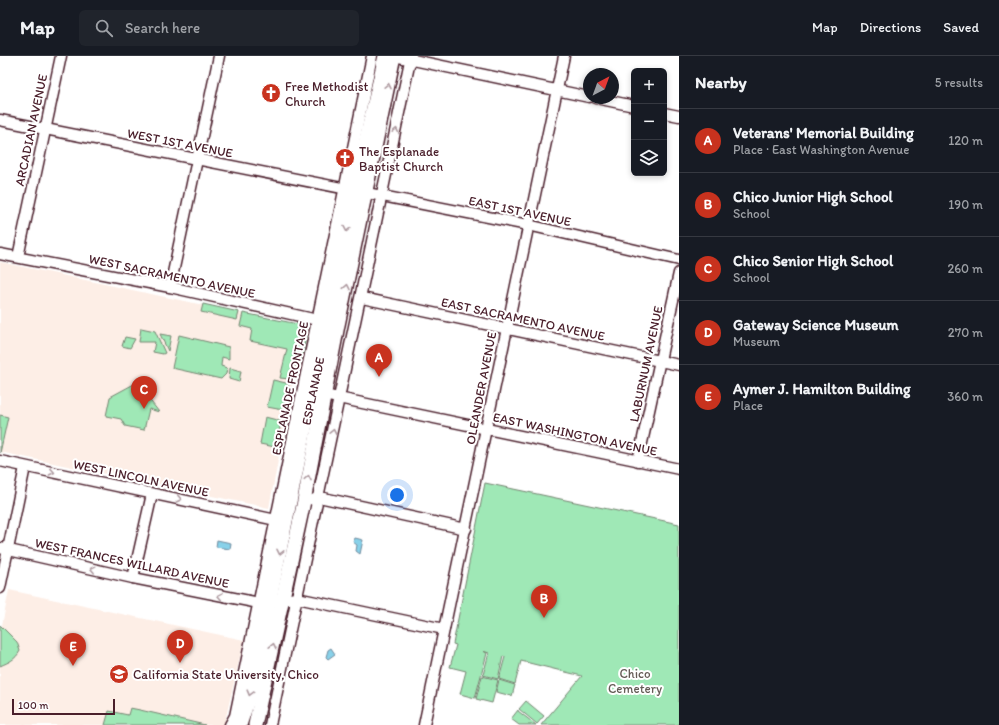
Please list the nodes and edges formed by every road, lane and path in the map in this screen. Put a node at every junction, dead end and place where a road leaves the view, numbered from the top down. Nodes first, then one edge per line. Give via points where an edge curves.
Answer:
1 (61, 56) edge
2 (219, 56) edge
3 (372, 56) edge
4 (385, 56) edge
5 (394, 56) edge
6 (564, 56) edge
7 (411, 58) edge
8 (557, 90) junction
9 (583, 95) edge
10 (619, 103) edge
11 (631, 105) edge
12 (667, 114) edge
13 (679, 116) edge
14 (0, 120) edge
15 (45, 129) junction
16 (197, 160) junction
17 (355, 191) junction
18 (382, 196) junction
19 (528, 225) junction
20 (0, 254) edge
21 (18, 257) junction
22 (679, 260) edge
23 (679, 273) edge
24 (170, 287) junction
25 (362, 298) junction
26 (327, 322) junction
27 (506, 329) junction
28 (659, 361) junction
29 (679, 365) edge
30 (324, 395) junction
31 (340, 399) junction
32 (486, 429) junction
33 (0, 461) edge
34 (638, 461) junction
35 (25, 467) junction
36 (679, 469) edge
37 (152, 494) junction
38 (319, 497) junction
39 (302, 506) junction
40 (282, 516) junction
41 (466, 529) junction
42 (4, 549) edge
43 (133, 578) junction
44 (0, 588) edge
45 (297, 598) junction
46 (270, 602) junction
47 (444, 629) junction
48 (230, 725) edge
49 (240, 725) edge
50 (255, 725) edge
51 (270, 725) edge
52 (424, 725) edge

1 - 15 street, ARCADIAN AVENUE
2 - 16 street
3 - 17 street, ESPLANADE FRONTAGE
4 - 17 main road, ESPLANADE
5 - 7 street
17 -> 5 main road, ESPLANADE
6 - 8 street, OLEANDER AVENUE
7 - 8 street
18 -> 7 street
8 - 9 street
8 - 19 street, OLEANDER AVENUE
10 - 11 street
12 - 13 street
14 - 15 street, WEST 1ST AVENUE
15 - 16 street, WEST 1ST AVENUE
15 - 21 street, ARCADIAN AVENUE
16 - 17 street, WEST 1ST AVENUE
16 - 24 street
17 - 18 street, EAST 1ST AVENUE
17 - 26 main road, ESPLANADE
17 -> 26 street, ESPLANADE FRONTAGE
18 - 19 street, EAST 1ST AVENUE
18 - 25 street
19 - 22 street, EAST 1ST AVENUE
19 - 27 street, OLEANDER AVENUE
20 - 21 street, WEST SACRAMENTO AVENUE
21 - 24 street, WEST SACRAMENTO AVENUE
23 - 28 street, LABURNUM AVENUE
24 - 26 street, WEST SACRAMENTO AVENUE
25 - 27 street, EAST SACRAMENTO AVENUE
25 - 31 street
26 - 30 main road, ESPLANADE
26 - 40 main road, ESPLANADE
27 - 28 street, EAST SACRAMENTO AVENUE
27 - 32 street, OLEANDER AVENUE
28 - 29 street, EAST SACRAMENTO AVENUE
28 - 34 street, LABURNUM AVENUE
30 - 31 street, EAST WASHINGTON AVENUE
39 -> 30 main road, ESPLANADE
31 - 32 street, EAST WASHINGTON AVENUE
38 -> 31 street
32 - 34 street, EAST WASHINGTON AVENUE
32 - 41 street, OLEANDER AVENUE
33 - 35 street, WEST LINCOLN AVENUE
34 - 36 street, EAST WASHINGTON AVENUE
35 -> 37 street, WEST LINCOLN AVENUE
35 - 42 street
37 -> 40 street, WEST LINCOLN AVENUE
37 - 43 street
38 - 39 street
38 - 41 street
38 - 45 street
39 - 40 street
39 - 46 main road, ESPLANADE
40 -> 46 main road, ESPLANADE
41 - 47 street, OLEANDER AVENUE
43 -> 42 street, WEST FRANCES WILLARD AVENUE
42 - 44 street
46 -> 43 street, WEST FRANCES WILLARD AVENUE
45 - 46 street, WEST FRANCES WILLARD AVENUE
45 - 47 street, WEST FRANCES WILLARD AVENUE
45 - 51 street
46 - 48 street
46 -> 49 main road, ESPLANADE via 251,691
50 -> 46 main road, ESPLANADE
47 - 52 street, OLEANDER AVENUE

